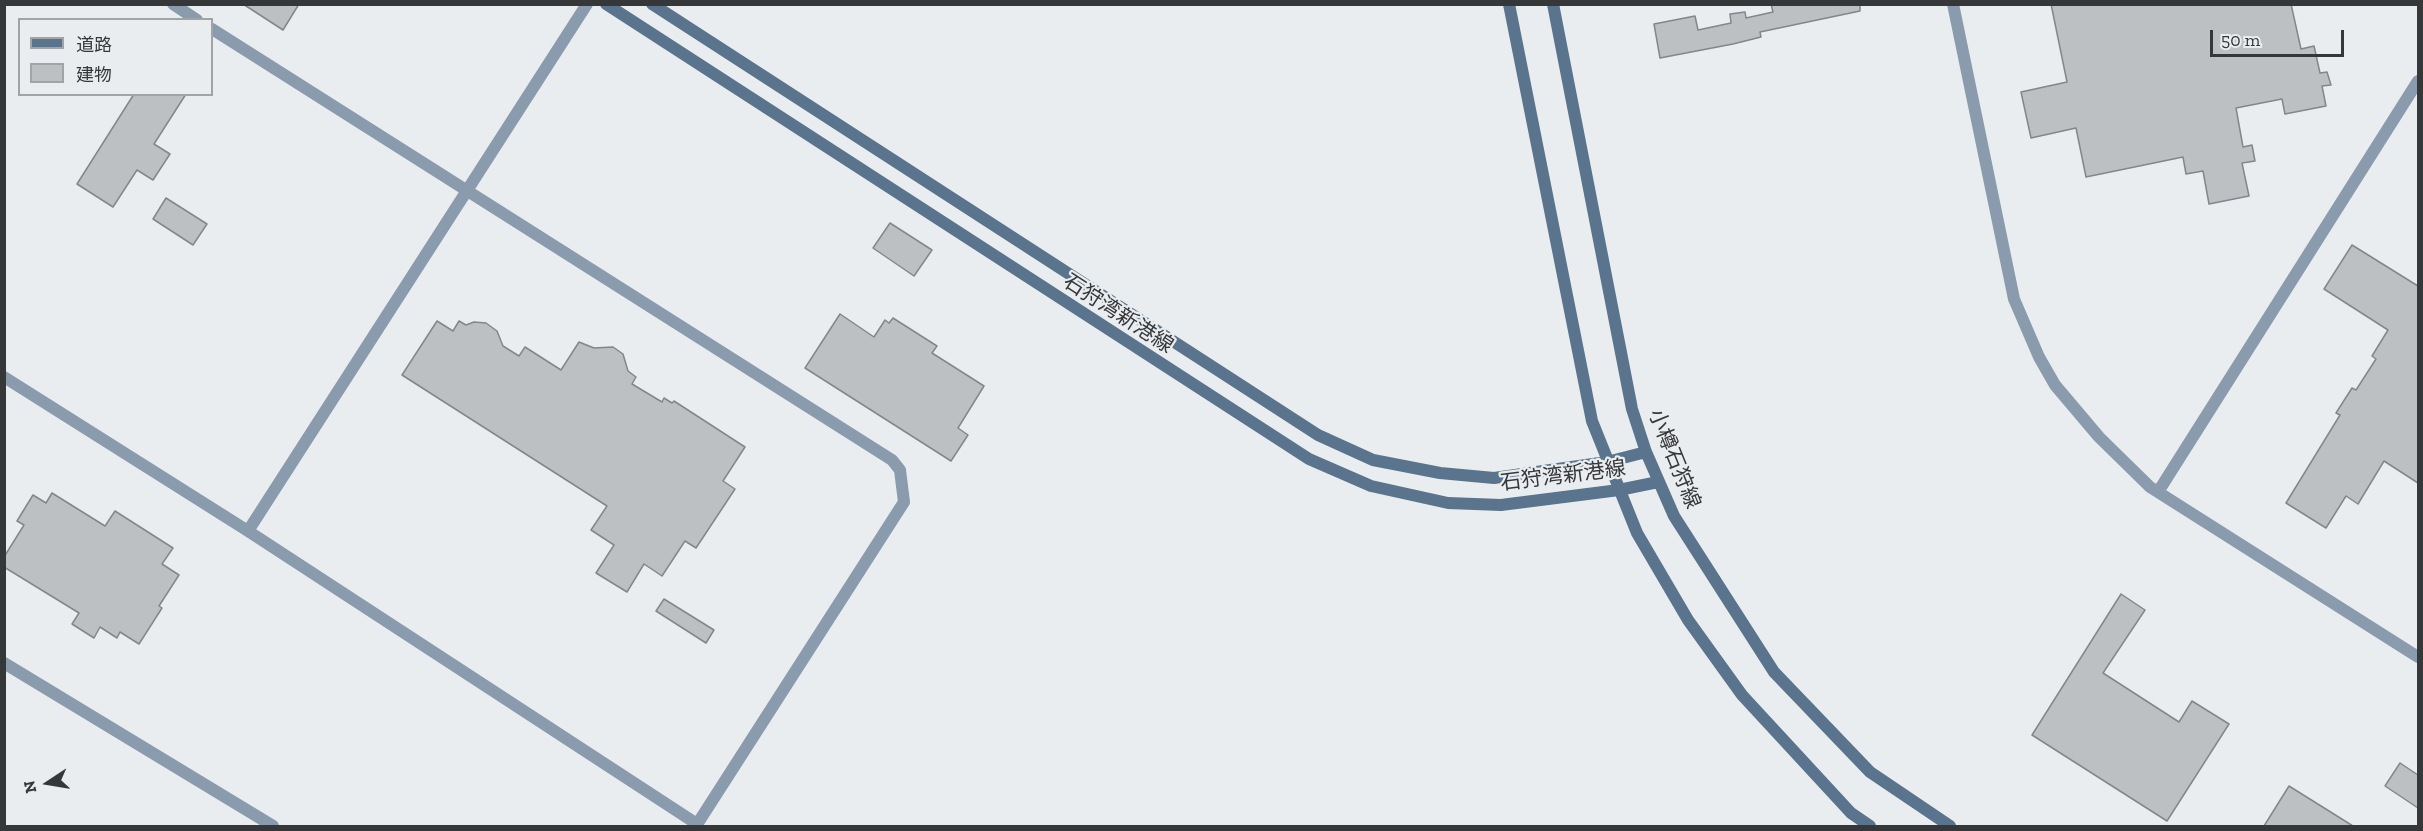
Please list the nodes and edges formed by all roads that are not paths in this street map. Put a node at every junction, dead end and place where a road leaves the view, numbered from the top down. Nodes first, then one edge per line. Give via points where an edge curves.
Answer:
1 (173, 4) edge
2 (587, 4) edge
3 (606, 4) edge
4 (652, 4) edge
5 (1509, 4) edge
6 (1553, 4) edge
7 (1953, 4) edge
8 (194, 18) edge
9 (213, 30) edge
10 (2418, 81) edge
11 (468, 189) junction
12 (4, 377) edge
13 (1646, 452) junction
14 (1607, 462) junction
15 (1658, 482) junction
16 (1619, 490) junction
17 (2158, 492) junction
18 (248, 531) junction
19 (2418, 657) edge
20 (4, 663) edge
21 (696, 825) edge
22 (273, 826) edge
23 (1870, 826) edge
24 (1950, 826) edge

1 - 8 street
2 - 11 street
3 - 16 main road, 石狩湾新港線 via 1309,459 1371,486 1448,503 1501,505
4 - 14 main road, 石狩湾新港線 via 1318,435 1373,460 1440,473 1494,478
5 - 14 main road via 1592,421
6 - 13 main road, 小樽石狩線 via 1632,409
7 - 17 street via 2007,270 2024,325 2055,385 2099,437
9 - 11 street
10 - 17 street
11 - 18 street
11 - 21 street via 892,460 900,470 904,502
12 - 18 street
13 - 14 main road, 石狩湾新港線
13 - 15 main road, 小樽石狩線
14 - 16 main road
15 - 16 main road, 石狩湾新港線
15 - 24 main road, 小樽石狩線 via 1674,516 1774,672 1869,772
16 - 23 main road via 1637,533 1688,620 1742,694 1851,813
17 - 19 street
18 - 21 street
20 - 22 street

